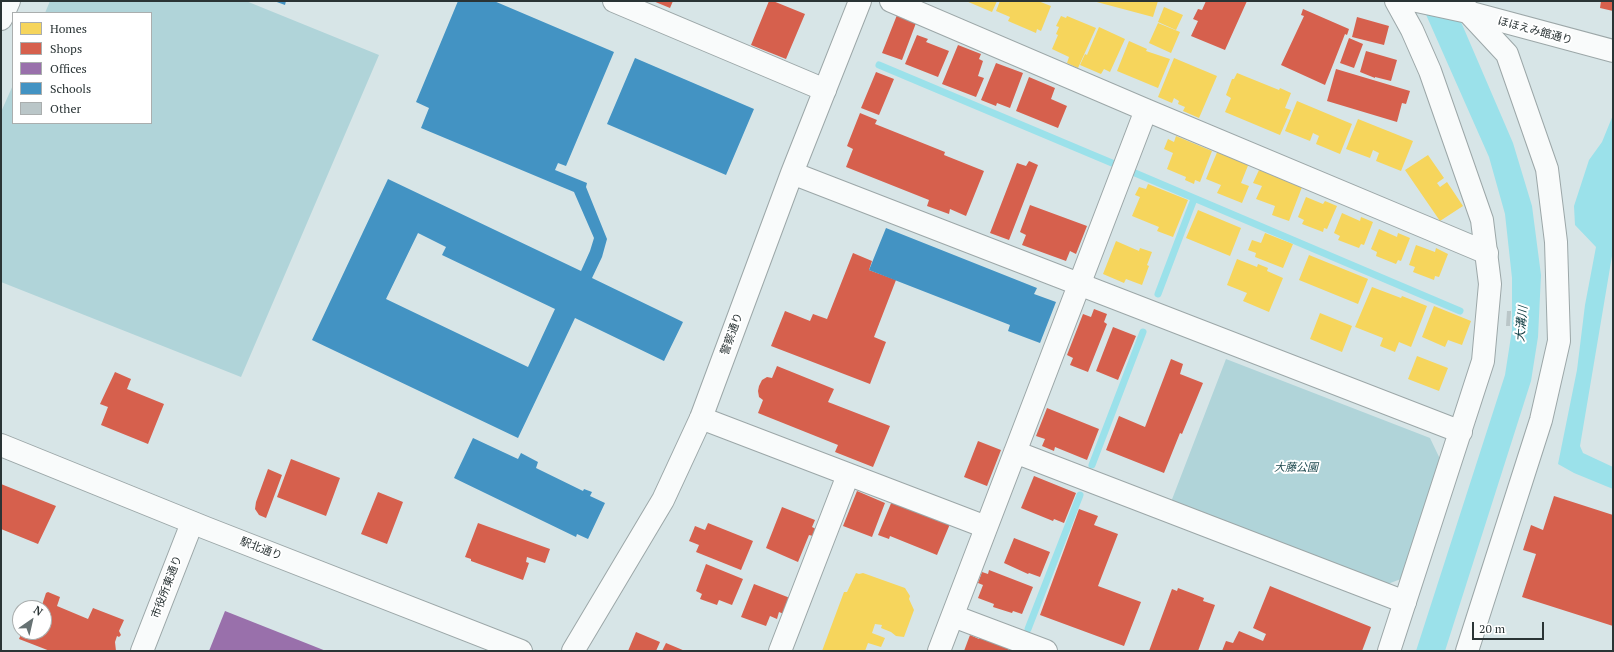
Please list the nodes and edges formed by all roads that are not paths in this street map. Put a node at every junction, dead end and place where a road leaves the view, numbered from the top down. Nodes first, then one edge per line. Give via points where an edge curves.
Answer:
1 (9, 1) edge
2 (614, 1) edge
3 (860, 1) edge
4 (891, 1) edge
5 (1396, 1) edge
6 (1417, 1) edge
7 (1463, 8) edge
8 (1, 19) edge
9 (1613, 51) edge
10 (825, 90) junction
11 (1146, 110) junction
12 (792, 173) junction
13 (1487, 253) junction
14 (1079, 284) junction
15 (701, 418) junction
16 (1461, 432) junction
17 (1, 445) edge
18 (1015, 452) junction
19 (848, 475) junction
20 (192, 523) junction
21 (986, 527) junction
22 (1405, 602) junction
23 (953, 616) junction
24 (142, 651) edge
25 (521, 651) edge
26 (573, 651) edge
27 (780, 651) edge
28 (939, 651) edge
29 (1046, 651) edge
30 (1389, 651) edge
31 (1467, 651) edge

1 - 8 street
2 - 10 street
3 - 10 street, 警察通り
4 - 11 street
5 - 13 street via 1430,71 1482,220
6 - 7 street, ほほえみ館通り
7 - 9 street, ほほえみ館通り
7 - 31 street via 1507,54 1547,169 1556,242 1559,341 1541,420
10 - 12 street, 警察通り
11 - 13 street
11 - 14 street
12 - 14 street
12 - 15 street, 警察通り
13 - 16 street via 1490,284 1483,361
14 - 16 street
14 - 18 street
15 - 19 street
15 - 26 street, 警察通り via 663,500
16 - 22 street
17 - 20 street, 駅北通り
18 - 21 street
18 - 22 street
19 - 21 street
19 - 27 street
20 - 24 street, 市役所東通り
20 - 25 street, 駅北通り
21 - 23 street
22 - 30 street
23 - 28 street
23 - 29 street

